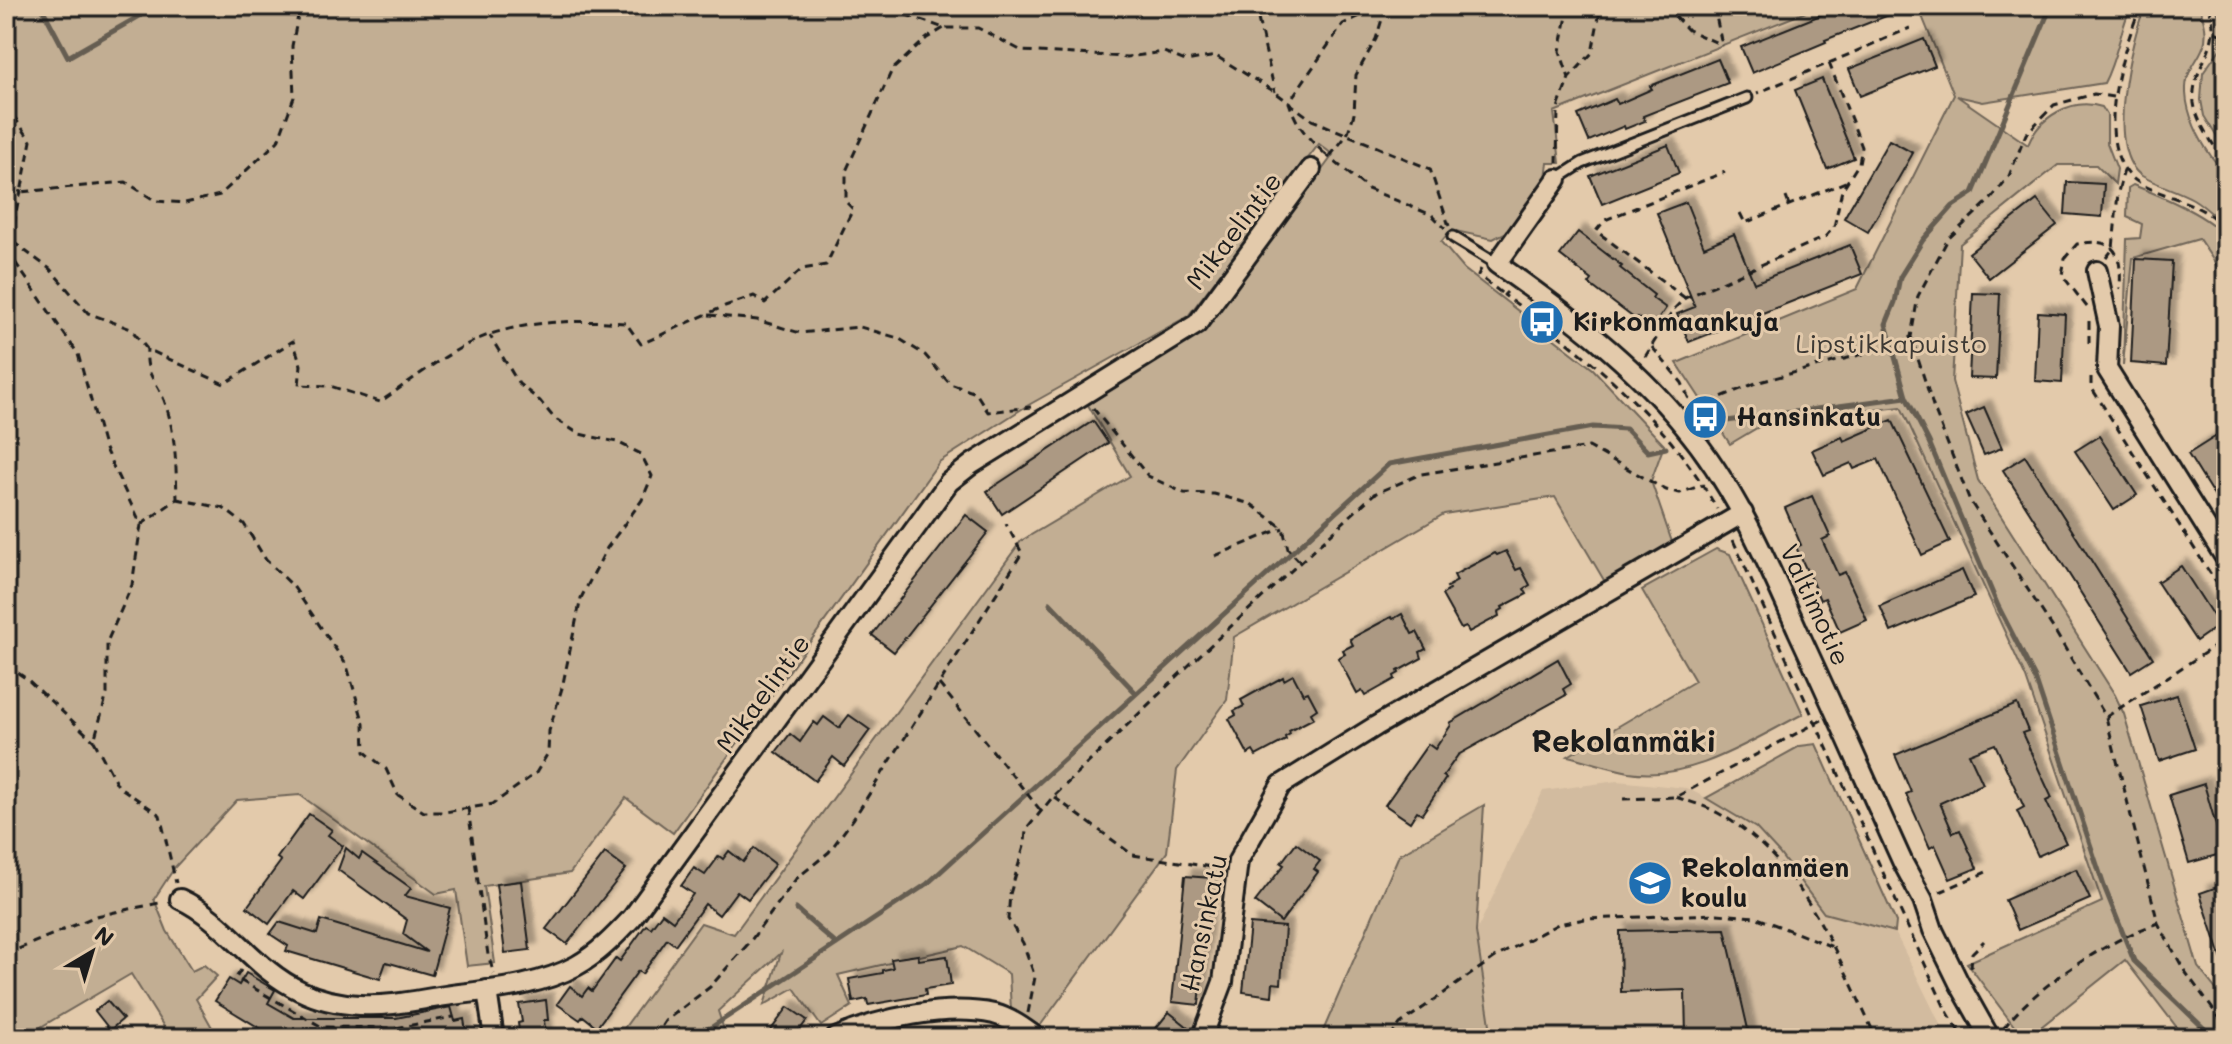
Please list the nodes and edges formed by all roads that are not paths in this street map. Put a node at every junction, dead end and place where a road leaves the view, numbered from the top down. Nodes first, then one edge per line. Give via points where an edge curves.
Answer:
1 (1747, 98) road end
2 (1311, 169) road end
3 (1557, 179) joint
4 (1453, 237) road end
5 (1497, 264) junction
6 (2097, 271) road end
7 (1743, 513) junction
8 (2226, 559) edge
9 (180, 899) road end
10 (491, 984) junction
11 (1996, 1035) edge
12 (494, 1038) edge
13 (836, 1038) edge
14 (1037, 1038) edge
15 (1202, 1038) edge

1 - 3 lane via 1582,163
2 - 10 street, Mikaelintie via 1197,324 949,482 610,942 554,974
3 - 5 street
4 - 5 lane
5 - 7 street, Valtimotie via 1635,372 1708,457
6 - 8 street via 2109,326 2107,369
7 - 11 street, Valtimotie via 1933,930
7 - 15 street, Hansinkatu via 1281,785 1238,861 1223,982
9 - 10 street, Mikaelintie via 197,907 274,976 321,999 394,1004
10 - 12 street
13 - 14 street via 870,1024 958,1010 995,1014

